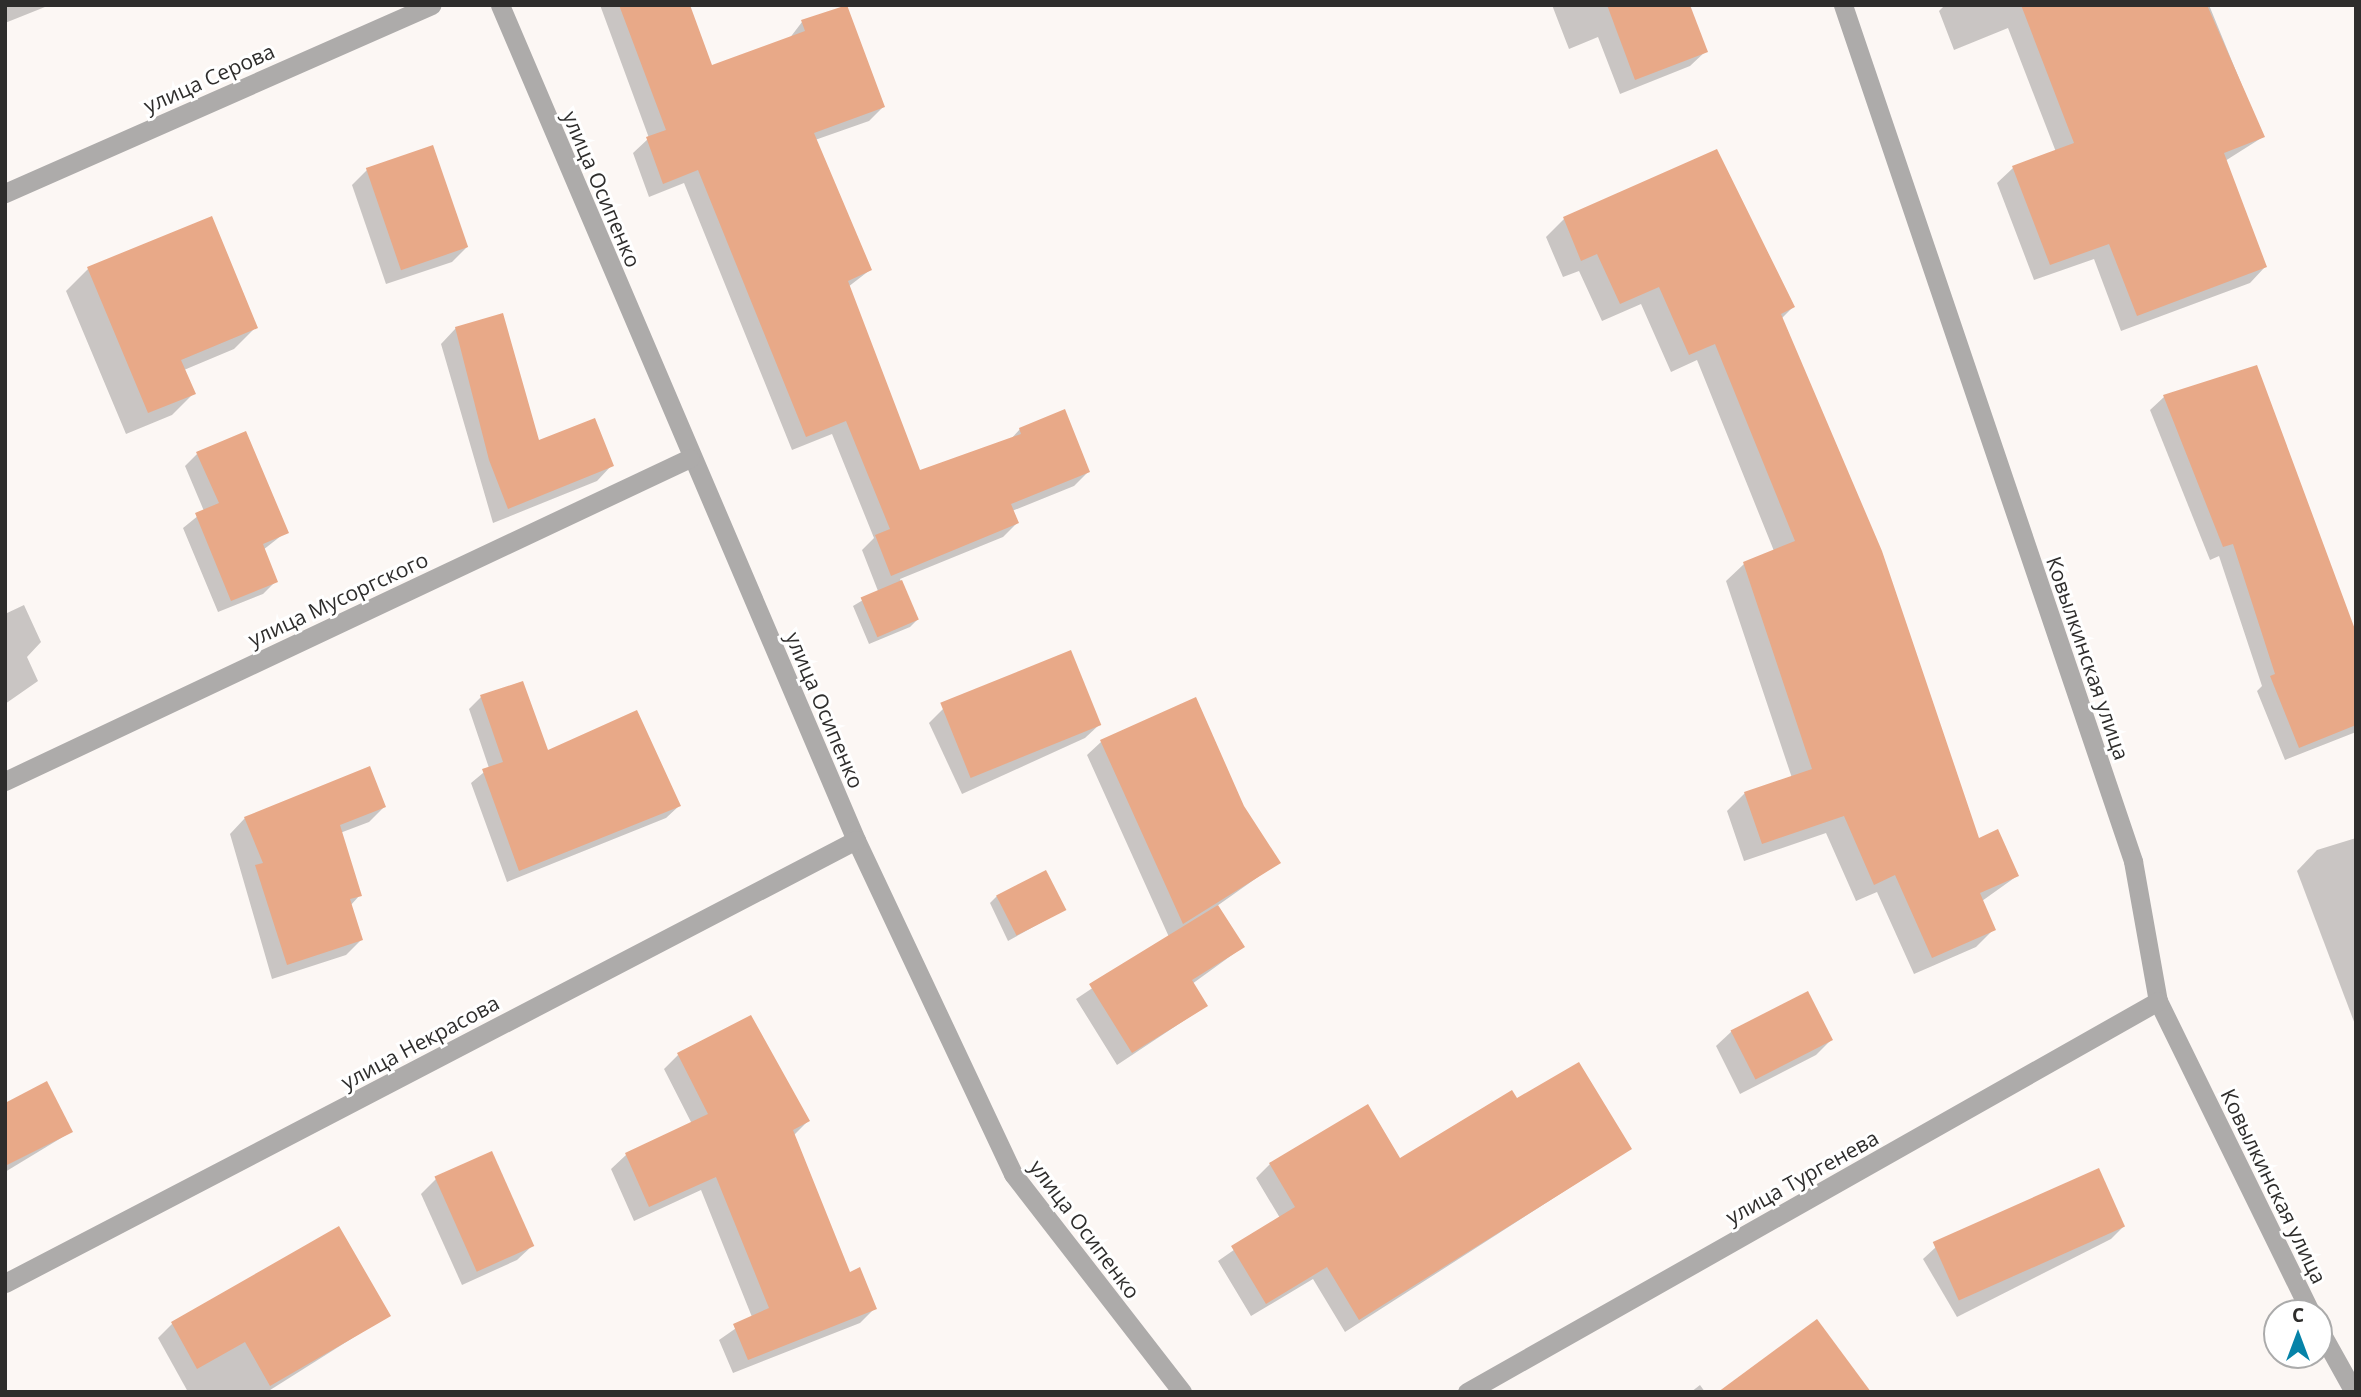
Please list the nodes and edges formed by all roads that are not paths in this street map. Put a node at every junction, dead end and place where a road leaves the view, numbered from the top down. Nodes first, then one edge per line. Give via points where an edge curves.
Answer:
1 (431, 5) edge
2 (500, 5) edge
3 (1843, 5) edge
4 (5, 193) edge
5 (690, 458) junction
6 (5, 781) edge
7 (856, 840) junction
8 (2158, 1001) junction
9 (5, 1283) edge
10 (2304, 1299) edge
11 (2333, 1354) edge
12 (1182, 1392) edge
13 (1467, 1392) edge
14 (2354, 1392) edge

1 - 4 street, улица Серова
2 - 5 street, улица Осипенко
3 - 8 street, Ковылкинская улица via 2133,861
5 - 6 street, улица Мусоргского
5 - 7 street, улица Осипенко
7 - 9 street, улица Некрасова
7 - 12 street, улица Осипенко via 1013,1174
8 - 10 street, Ковылкинская улица
8 - 13 street, улица Тургенева
11 - 14 street

